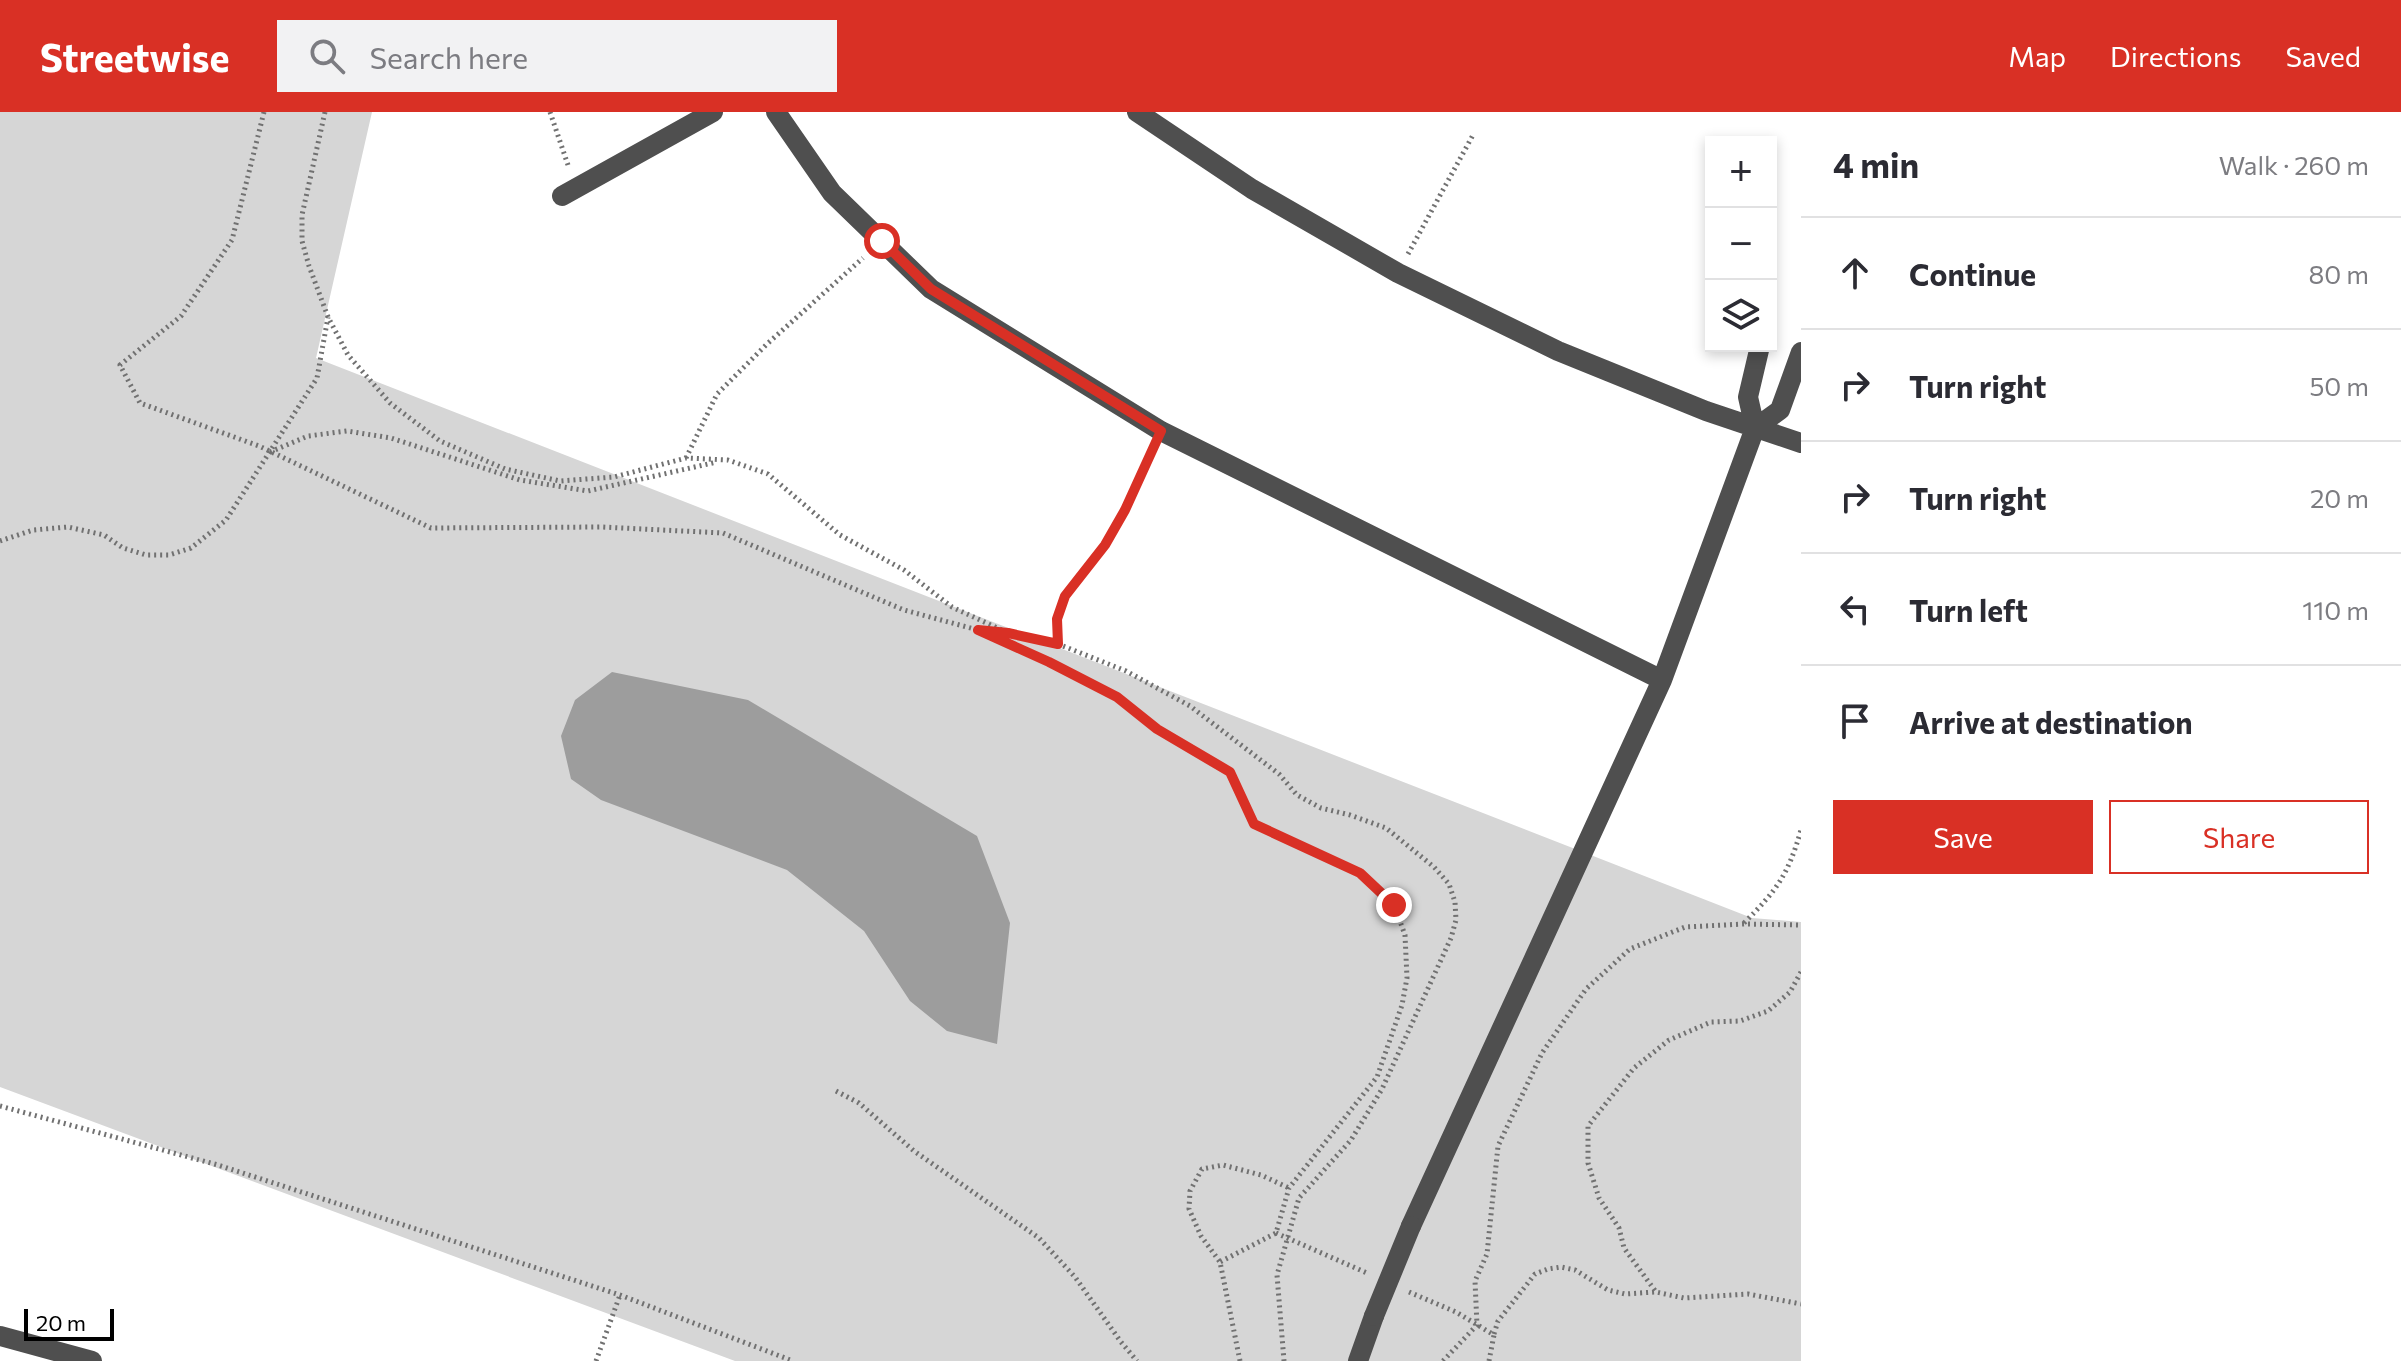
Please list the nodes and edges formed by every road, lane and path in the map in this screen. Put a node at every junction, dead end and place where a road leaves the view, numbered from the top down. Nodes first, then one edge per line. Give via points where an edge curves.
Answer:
1 (264, 112) edge
2 (325, 112) edge
3 (550, 112) edge
4 (713, 112) edge
5 (776, 112) edge
6 (1137, 112) edge
7 (1473, 135) dead end
8 (566, 194) joint
9 (882, 241) junction
10 (1398, 273) junction
11 (328, 317) junction
12 (1759, 352) edge
13 (1801, 352) edge
14 (1755, 428) junction
15 (1161, 431) junction
16 (1801, 443) edge
17 (269, 452) junction
18 (686, 458) junction
19 (728, 460) junction
20 (0, 541) edge
21 (978, 630) junction
22 (1008, 633) junction
23 (1058, 644) junction
24 (1662, 680) junction
25 (1801, 830) edge
26 (1744, 924) junction
27 (1801, 925) edge
28 (1801, 972) edge
29 (836, 1091) dead end
30 (0, 1106) edge
31 (1289, 1188) junction
32 (1276, 1233) junction
33 (1286, 1238) junction
34 (1220, 1262) junction
35 (1656, 1292) junction
36 (620, 1295) junction
37 (1801, 1304) edge
38 (1456, 1312) dead end
39 (1477, 1325) junction
40 (1494, 1335) junction
41 (0, 1336) edge
42 (92, 1361) edge
43 (596, 1361) edge
44 (793, 1361) edge
45 (1137, 1361) edge
46 (1240, 1361) edge
47 (1284, 1361) edge
48 (1358, 1361) edge
49 (1443, 1361) edge
50 (1489, 1361) edge

1 - 17 path via 232,240 181,316 120,365 140,403
2 - 11 path via 302,215 302,241
3 - 8 path via 569,169
4 - 8 street
5 - 9 street via 832,193
6 - 10 street via 1252,189
7 - 10 path
9 - 15 street via 931,289
9 - 18 path via 717,394
10 - 14 street via 1558,351
11 - 17 path via 317,378
11 - 18 path via 348,355 390,403 440,441 505,469 560,481 614,477
12 - 14 street via 1748,397
13 - 14 street via 1780,410
14 - 16 street
14 - 24 street
15 - 23 path via 1105,545 1065,596 1057,619
15 - 24 street
17 - 19 path via 308,436 347,431 391,438 520,480 588,491
17 - 20 path via 226,520 191,548 146,555 104,535 68,527 33,530
17 - 21 path via 431,528 723,533 904,610
18 - 19 path
19 - 22 path via 768,474 840,535 904,570 952,607
21 - 22 path
21 - 31 path via 1117,697 1157,729 1230,772 1254,824 1360,873 1394,905 1405,935 1407,978 1377,1077
22 - 23 path
23 - 33 path via 1126,671 1190,706 1279,774 1297,795 1386,828 1449,884 1456,920 1423,1002 1351,1140 1299,1198
24 - 48 street, bridge via 1411,1226
25 - 26 path via 1791,863 1771,896
26 - 27 path
26 - 39 path via 1685,927 1630,949 1586,989 1542,1053 1498,1146 1487,1254 1475,1281
28 - 35 path via 1790,992 1768,1011 1740,1021 1711,1022 1669,1040 1634,1068 1588,1126 1588,1163 1599,1198 1619,1228 1624,1248
29 - 45 path via 1039,1238
30 - 36 path via 218,1165
31 - 32 path
31 - 34 path via 1223,1165 1202,1169 1190,1191 1189,1209
32 - 33 path
32 - 34 path
33 - 47 path via 1277,1275
34 - 46 path
35 - 37 path via 1684,1298 1748,1294
35 - 40 path via 1625,1294 1575,1270 1548,1269 1535,1274 1498,1321
36 - 43 path
36 - 44 path
38 - 39 path
39 - 40 path
39 - 49 path
40 - 50 path
41 - 42 street

